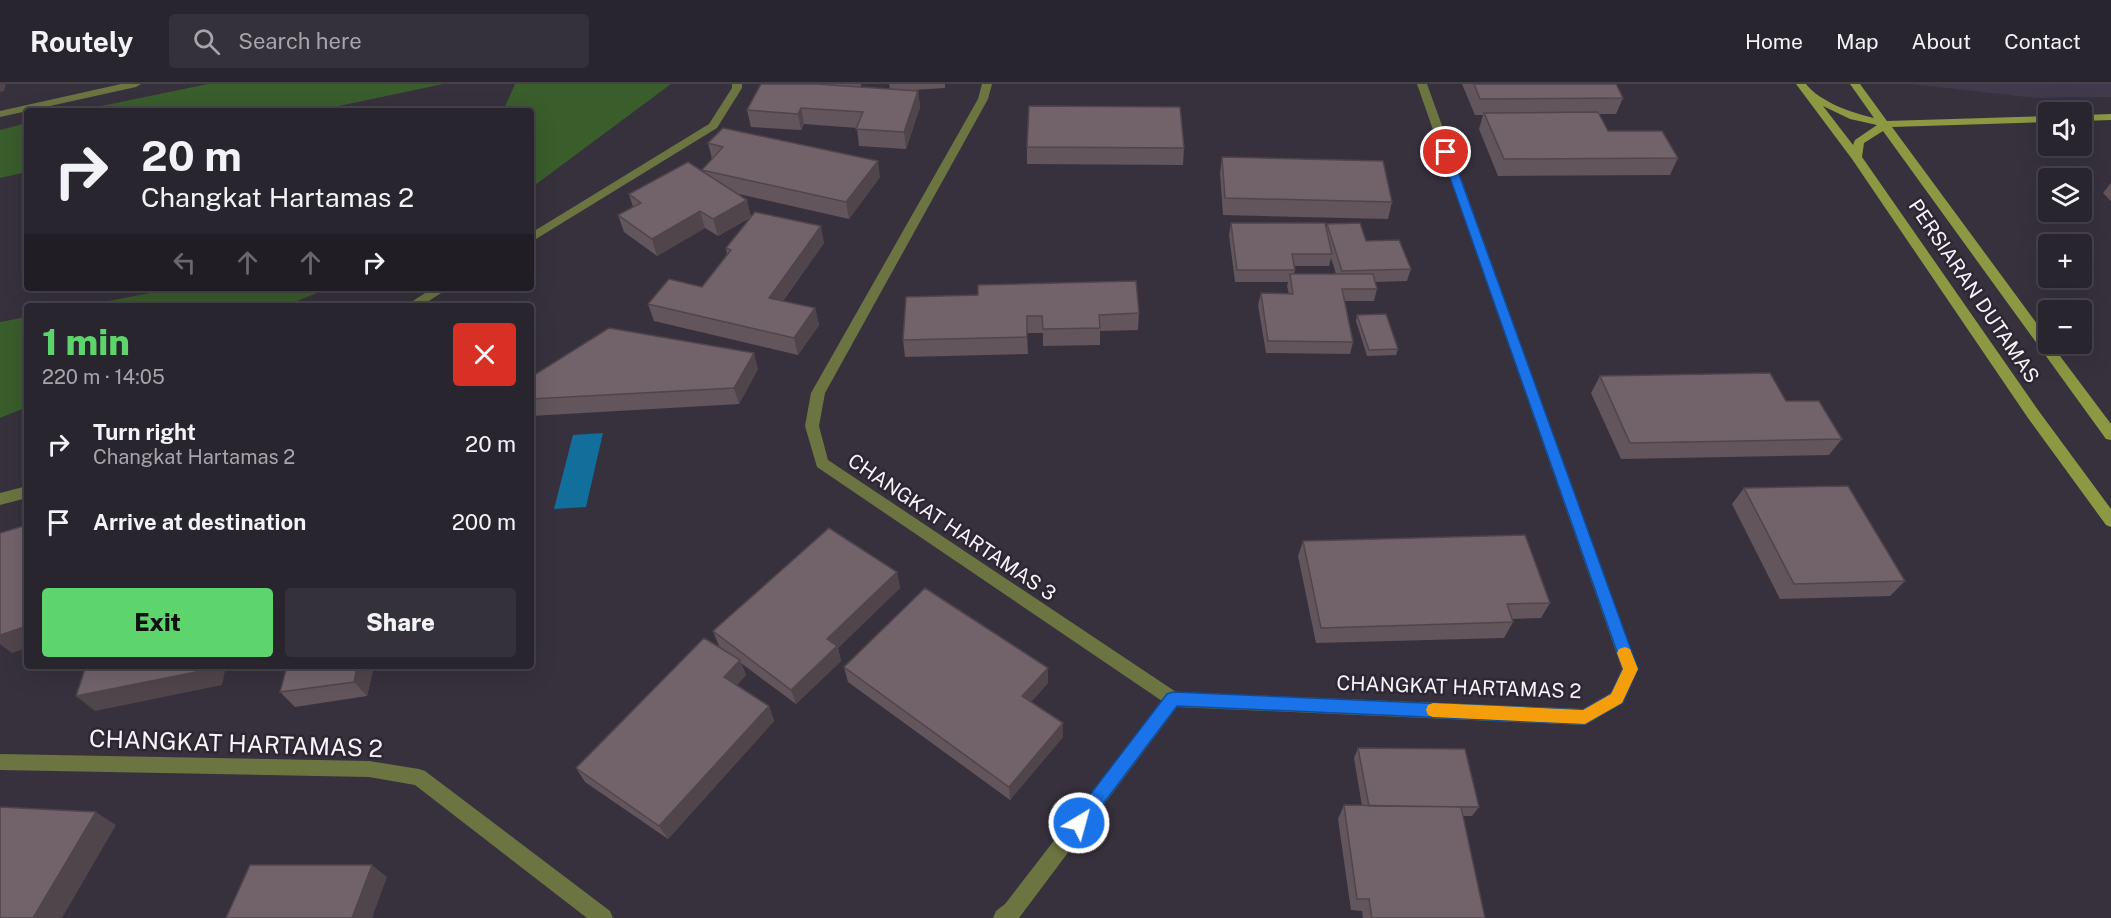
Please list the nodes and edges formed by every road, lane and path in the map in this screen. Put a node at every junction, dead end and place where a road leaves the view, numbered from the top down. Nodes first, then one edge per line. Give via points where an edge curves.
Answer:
1 (136, 84) edge
2 (737, 84) edge
3 (987, 84) edge
4 (1422, 84) edge
5 (1855, 84) edge
6 (1804, 88) edge
7 (27, 108) edge
8 (24, 109) edge
9 (0, 114) edge
10 (2111, 117) edge
11 (2092, 118) edge
12 (2038, 119) edge
13 (1886, 124) junction
14 (1856, 157) junction
15 (534, 236) edge
16 (438, 291) edge
17 (416, 303) edge
18 (2111, 435) edge
19 (24, 493) edge
20 (0, 499) edge
21 (2111, 521) edge
22 (1173, 699) junction
23 (0, 762) edge
24 (603, 918) edge
25 (1003, 918) edge

1 - 7 street
2 - 15 street via 713,126
3 - 22 street, CHANGKAT HARTAMAS 3 via 983,99 818,393 812,426 822,463
4 - 22 street, CHANGKAT HARTAMAS 2 via 1630,669 1617,698 1585,717
5 - 13 street, PERSIARAN DUTAMAS
6 - 13 street via 1828,106
6 - 14 street, PERSIARAN DUTAMAS
8 - 9 street
10 - 11 street
12 - 13 street
13 - 14 street via 1859,142
13 - 18 street, PERSIARAN DUTAMAS
14 - 21 street, PERSIARAN DUTAMAS
16 - 17 street
19 - 20 street
22 - 25 street
23 - 24 street, CHANGKAT HARTAMAS 2 via 369,769 419,777

